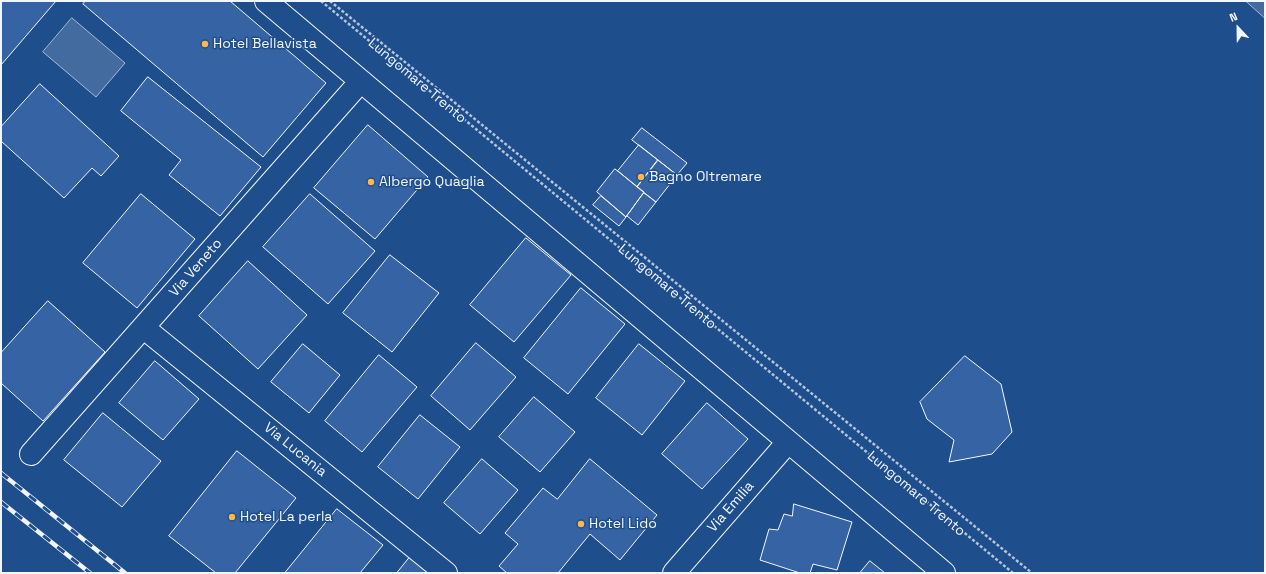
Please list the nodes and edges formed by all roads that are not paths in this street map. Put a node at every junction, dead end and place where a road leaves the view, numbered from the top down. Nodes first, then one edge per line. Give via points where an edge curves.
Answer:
1 (266, 1) edge
2 (361, 81) junction
3 (144, 328) junction
4 (788, 442) junction
5 (31, 454) dead end
6 (446, 573) edge
7 (674, 573) edge
8 (944, 573) edge

1 - 2 street
2 - 3 street, Via Veneto
2 - 4 street
3 - 5 street, Via Veneto
3 - 6 street, Via Lucania
4 - 7 street, Via Emilia
4 - 8 street

